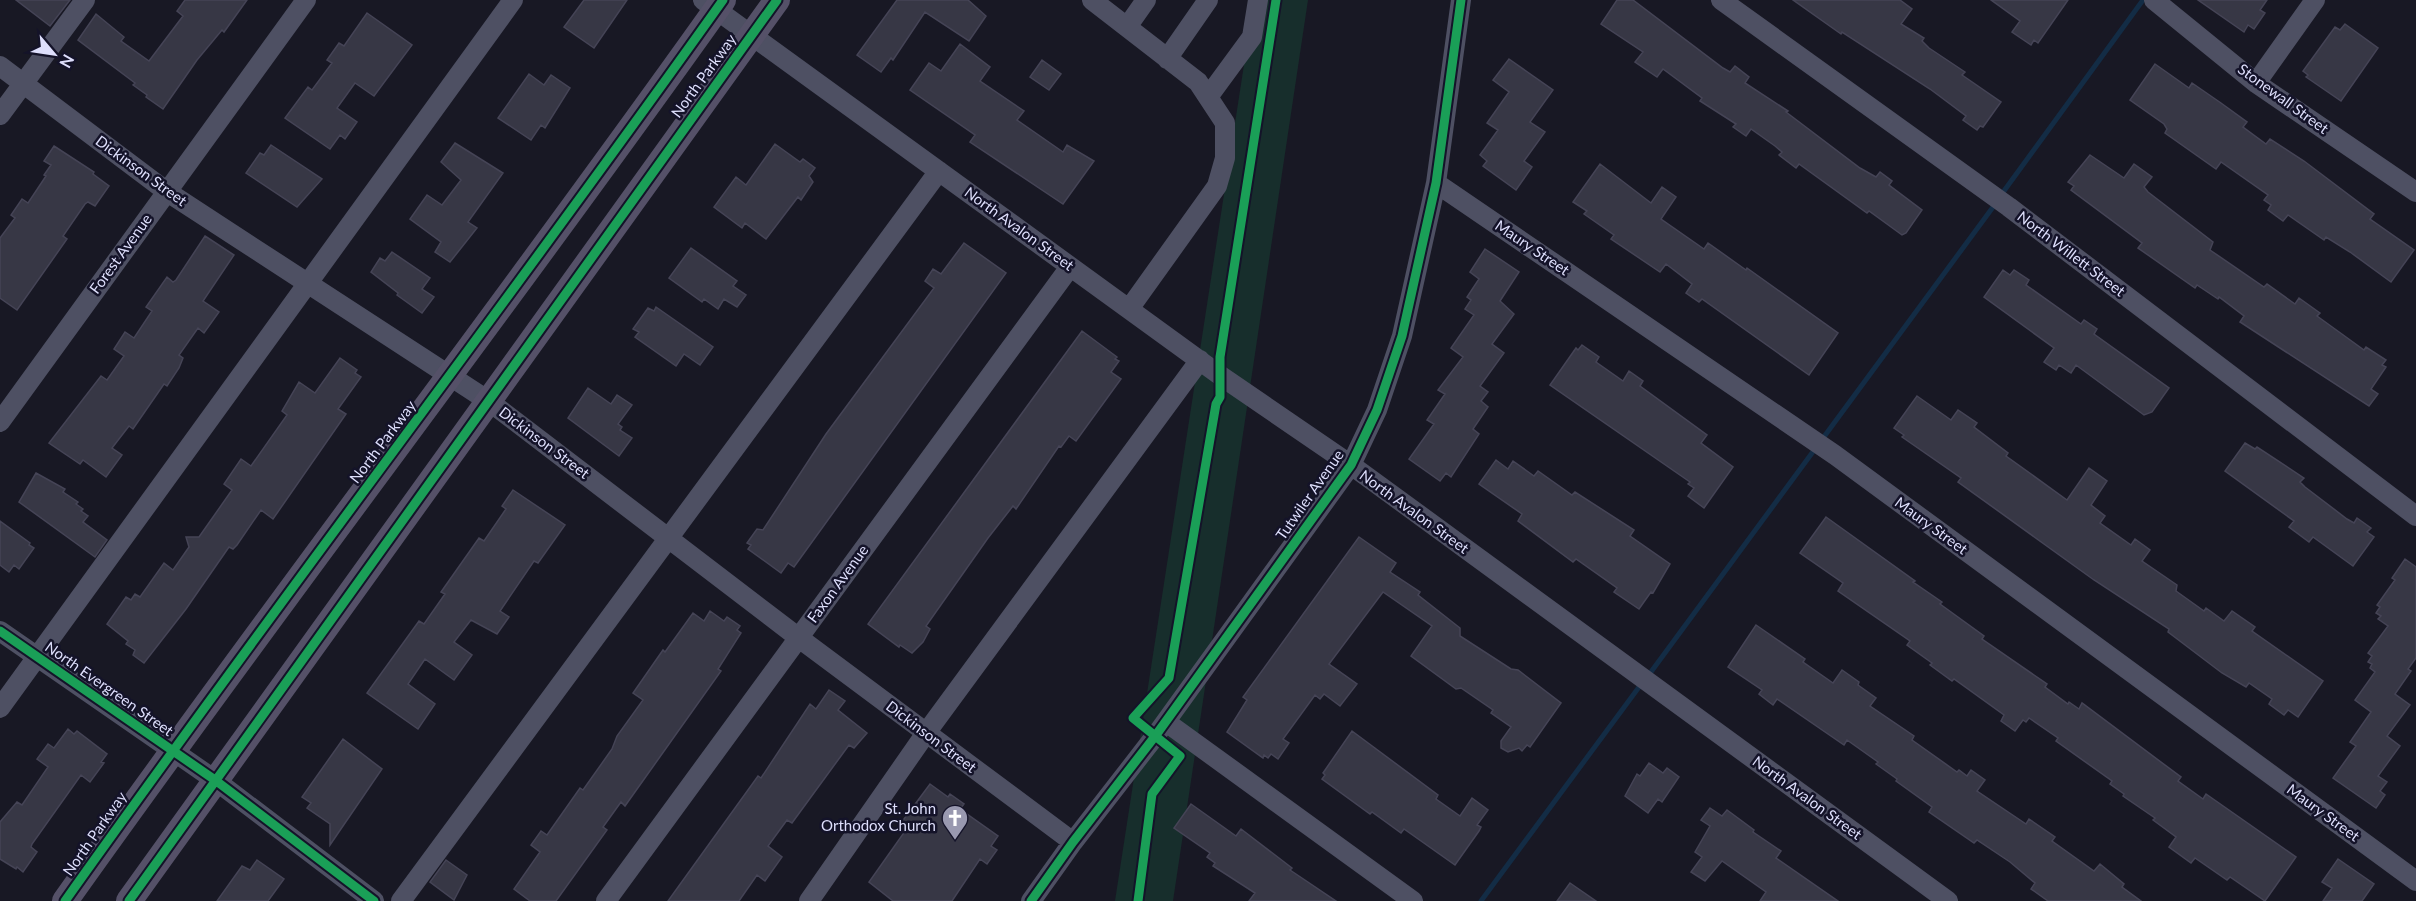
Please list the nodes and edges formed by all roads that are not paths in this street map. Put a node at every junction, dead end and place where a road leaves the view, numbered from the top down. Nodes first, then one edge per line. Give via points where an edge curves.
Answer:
1 (85, 0) edge
2 (306, 0) edge
3 (513, 0) edge
4 (777, 0) edge
5 (1092, 0) edge
6 (1146, 0) edge
7 (1208, 0) edge
8 (1258, 0) edge
9 (1461, 0) edge
10 (1720, 0) edge
11 (2315, 0) edge
12 (714, 3) edge
13 (2160, 4) edge
14 (1127, 27) junction
15 (752, 35) junction
16 (1167, 59) junction
17 (0, 66) edge
18 (23, 83) junction
19 (2256, 83) junction
20 (1208, 97) junction
21 (0, 115) edge
22 (939, 171) junction
23 (1436, 183) junction
24 (166, 191) junction
25 (2416, 192) edge
26 (1070, 267) junction
27 (308, 283) junction
28 (1129, 309) junction
29 (1200, 360) junction
30 (451, 377) junction
31 (489, 402) junction
32 (0, 422) edge
33 (1351, 465) junction
34 (2416, 516) edge
35 (670, 540) junction
36 (0, 631) edge
37 (799, 638) junction
38 (37, 657) junction
39 (0, 708) edge
40 (1166, 722) junction
41 (926, 733) junction
42 (172, 751) junction
43 (215, 780) junction
44 (1073, 842) junction
45 (2416, 881) edge
46 (65, 901) edge
47 (129, 901) edge
48 (374, 901) edge
49 (401, 901) edge
50 (606, 901) edge
51 (809, 901) edge
52 (1031, 901) edge
53 (1413, 901) edge
54 (1947, 901) edge

1 - 18 street
2 - 24 street, Forest Avenue
3 - 27 street
4 - 15 main road, North Parkway
5 - 14 street
6 - 14 street
7 - 16 street
8 - 20 street via 1252,37
9 - 23 street, Tutwiler Avenue
10 - 34 street, North Willett Street via 2009,207
11 - 19 street
12 - 15 street, North Avalon Street
12 - 30 main road, North Parkway
13 - 19 street, Stonewall Street
14 - 16 street
15 - 22 street, North Avalon Street
15 - 31 main road, North Parkway
16 - 20 street via 1198,81
17 - 18 street, Dickinson Street
18 - 21 street
18 - 24 street, Dickinson Street
19 - 25 street, Stonewall Street
20 - 28 street via 1225,123 1225,158 1217,186
22 - 26 street, North Avalon Street
22 - 35 street
23 - 33 street, Tutwiler Avenue via 1402,336 1377,410
23 - 45 street, Maury Street via 1835,455
24 - 27 street, Dickinson Street
24 - 32 street, Forest Avenue
26 - 28 street, North Avalon Street
26 - 37 street, Faxon Avenue
27 - 30 street, Dickinson Street
27 - 38 street
28 - 29 street, North Avalon Street
29 - 33 street, North Avalon Street
29 - 41 street
30 - 31 street, Dickinson Street
30 - 42 main road, North Parkway
31 - 35 street, Dickinson Street
31 - 43 main road, North Parkway
33 - 40 street, Tutwiler Avenue
33 - 54 street, North Avalon Street
35 - 37 street, Dickinson Street
35 - 49 street
36 - 38 street, North Evergreen Street
37 - 41 street, Dickinson Street
37 - 50 street, Faxon Avenue
38 - 39 street
38 - 42 street, North Evergreen Street
40 - 44 street, Tutwiler Avenue
40 - 53 street
41 - 44 street, Dickinson Street
41 - 51 street
42 - 43 street, North Evergreen Street
42 - 46 main road, North Parkway
43 - 47 main road, North Parkway
43 - 48 street, North Evergreen Street
44 - 52 street, Tutwiler Avenue

